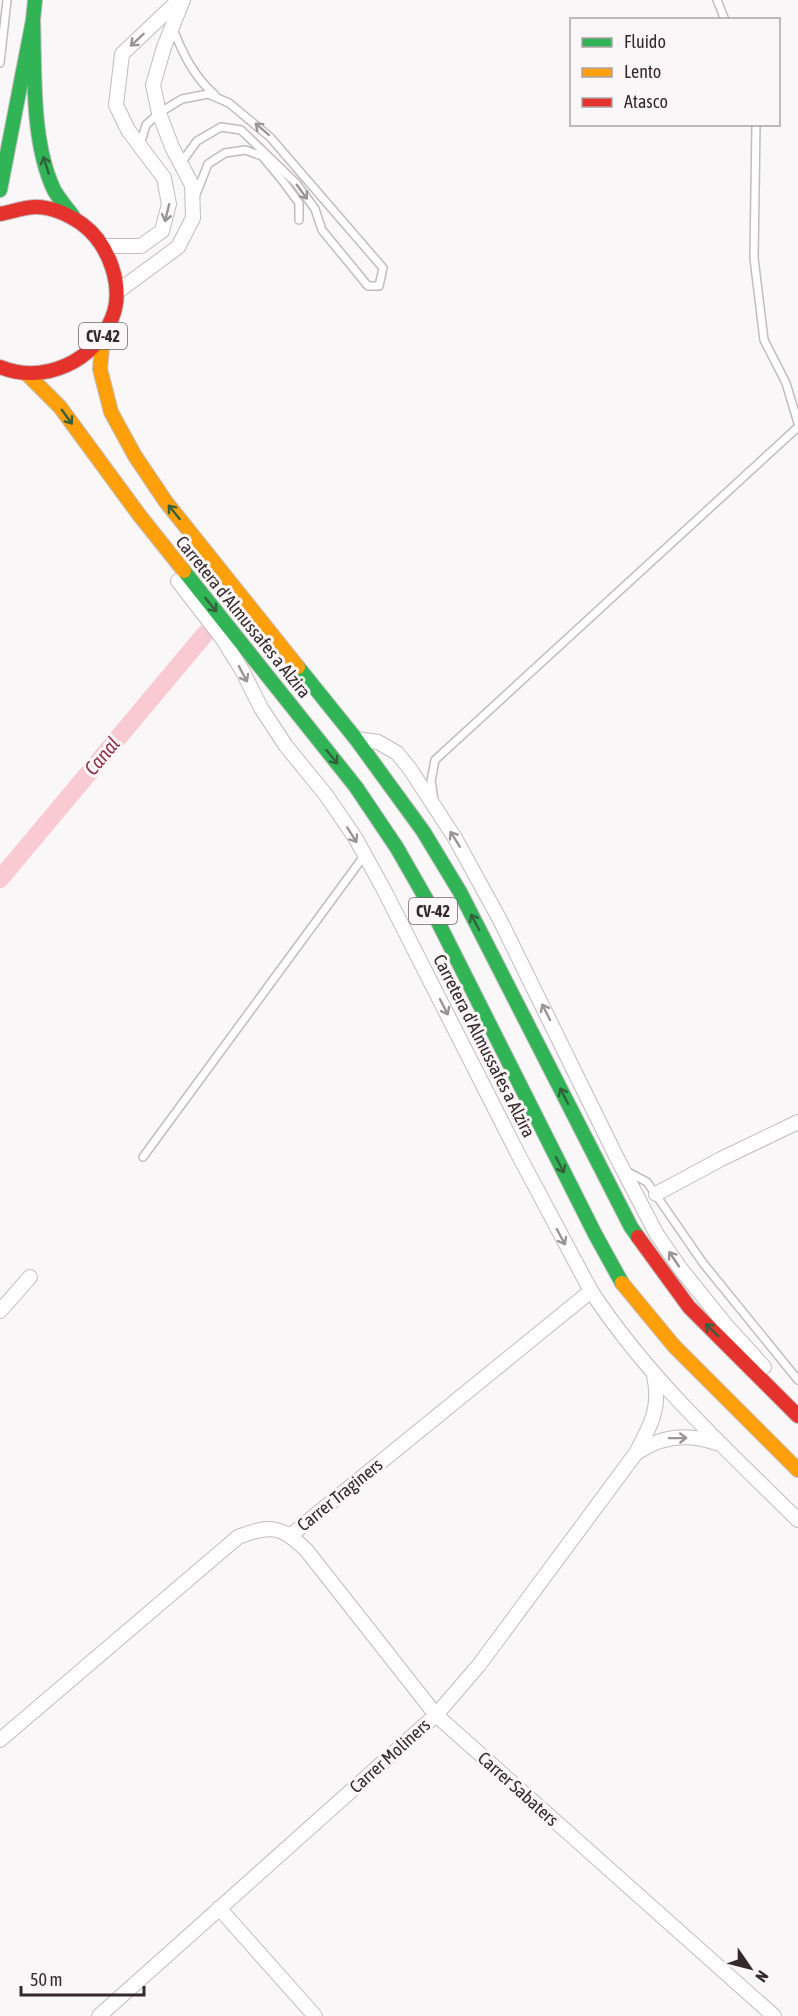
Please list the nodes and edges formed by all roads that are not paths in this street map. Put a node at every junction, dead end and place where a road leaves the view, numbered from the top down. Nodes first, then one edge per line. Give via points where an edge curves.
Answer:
1 (7, 0) edge
2 (35, 0) edge
3 (181, 0) edge
4 (717, 0) edge
5 (724, 18) edge
6 (33, 20) junction
7 (172, 27) junction
8 (0, 63) edge
9 (219, 99) junction
10 (159, 113) junction
11 (756, 126) edge
12 (140, 146) junction
13 (0, 150) edge
14 (180, 164) junction
15 (6, 165) junction
16 (0, 190) edge
17 (193, 202) junction
18 (0, 214) edge
19 (73, 216) junction
20 (299, 220) dead end
21 (105, 246) junction
22 (117, 292) junction
23 (103, 338) junction
24 (0, 367) edge
25 (27, 374) junction
26 (798, 425) edge
27 (130, 503) junction
28 (356, 739) junction
29 (435, 808) junction
30 (364, 856) junction
31 (798, 1122) edge
32 (143, 1156) dead end
33 (623, 1169) junction
34 (656, 1194) junction
35 (30, 1277) dead end
36 (591, 1291) junction
37 (0, 1311) edge
38 (653, 1374) junction
39 (798, 1380) edge
40 (787, 1404) junction
41 (798, 1416) edge
42 (723, 1446) junction
43 (636, 1453) junction
44 (798, 1470) edge
45 (798, 1520) edge
46 (291, 1535) junction
47 (436, 1716) junction
48 (0, 1740) edge
49 (219, 1908) junction
50 (99, 2016) edge
51 (315, 2016) edge
52 (774, 2016) edge

1 - 8 lane
2 - 6 main road, CV-42
3 - 7 street
3 -> 12 street via 122,54 116,105
4 - 5 lane
6 - 15 main road, CV-42
19 -> 6 main road, CV-42 via 54,189 43,157
7 - 9 lane via 192,70
7 - 10 street via 153,85
9 - 10 lane via 208,94 182,99
14 -> 9 lane via 196,141 221,127 241,130 296,183 315,209 321,230 368,286 379,286 383,268 296,165 270,136
10 - 12 lane via 146,125
10 - 14 street
11 - 26 lane via 754,258 764,340 786,383
12 -> 21 street via 164,178 170,204 162,231 141,246
13 - 15 lane
14 - 17 street via 192,185
15 - 16 main road, CV-42
17 - 20 lane via 208,165 225,153 245,150 262,156 282,180 299,203
17 - 22 street via 193,218 178,246
18 - 19 main road, CV-42 via 33,206
19 - 21 main road, CV-42
21 - 22 main road, CV-42 via 114,268
22 - 23 main road, CV-42 via 113,316
23 - 25 main road, CV-42 via 82,358 65,367
28 -> 23 main road, Carretera d'Almussafes a Alzira / CV-42 via 166,502 135,456 111,412 100,369
24 - 25 main road, CV-42
25 -> 27 main road, Carretera d'Almussafes a Alzira / CV-42 via 60,407
26 - 29 lane via 435,760 431,781
27 -> 30 street, Carretera d'Almussafes a Alzira via 160,559 222,638 261,708 326,795
27 -> 44 main road, Carretera d'Almussafes a Alzira / CV-42 via 356,787 397,848 626,1289 674,1346
28 - 29 street, Carretera d'Almussafes a Alzira via 378,742 397,753
40 -> 28 main road, Carretera d'Almussafes a Alzira / CV-42 via 689,1307 631,1227 460,892 423,831
33 -> 29 street, Carretera d'Almussafes a Alzira via 500,920
30 - 32 lane
30 -> 36 street, Carretera d'Almussafes a Alzira
31 - 34 street
33 - 34 lane via 647,1182
40 -> 33 street, Carretera d'Almussafes a Alzira via 775,1380 680,1268 656,1233
34 - 39 lane via 703,1263
35 - 37 street
36 - 38 street, Carretera d'Almussafes a Alzira
36 - 46 street, Carrer Traginers
38 - 42 street, Carretera d'Almussafes a Alzira
38 - 43 street, Carrer Moliners via 657,1408
40 - 41 main road, Carretera d'Almussafes a Alzira / CV-42
43 -> 42 street, Carrer Moliners via 672,1437 702,1438
42 - 45 street, Carretera d'Almussafes a Alzira
43 - 47 street, Carrer Moliners via 479,1665
46 - 47 street, Carrer Sabaters
46 - 48 street, Carrer Traginers via 276,1529 256,1530 238,1537
47 - 49 street, Carrer Moliners
47 - 52 street, Carrer Sabaters
49 - 50 street, Carrer Moliners
49 - 51 street

